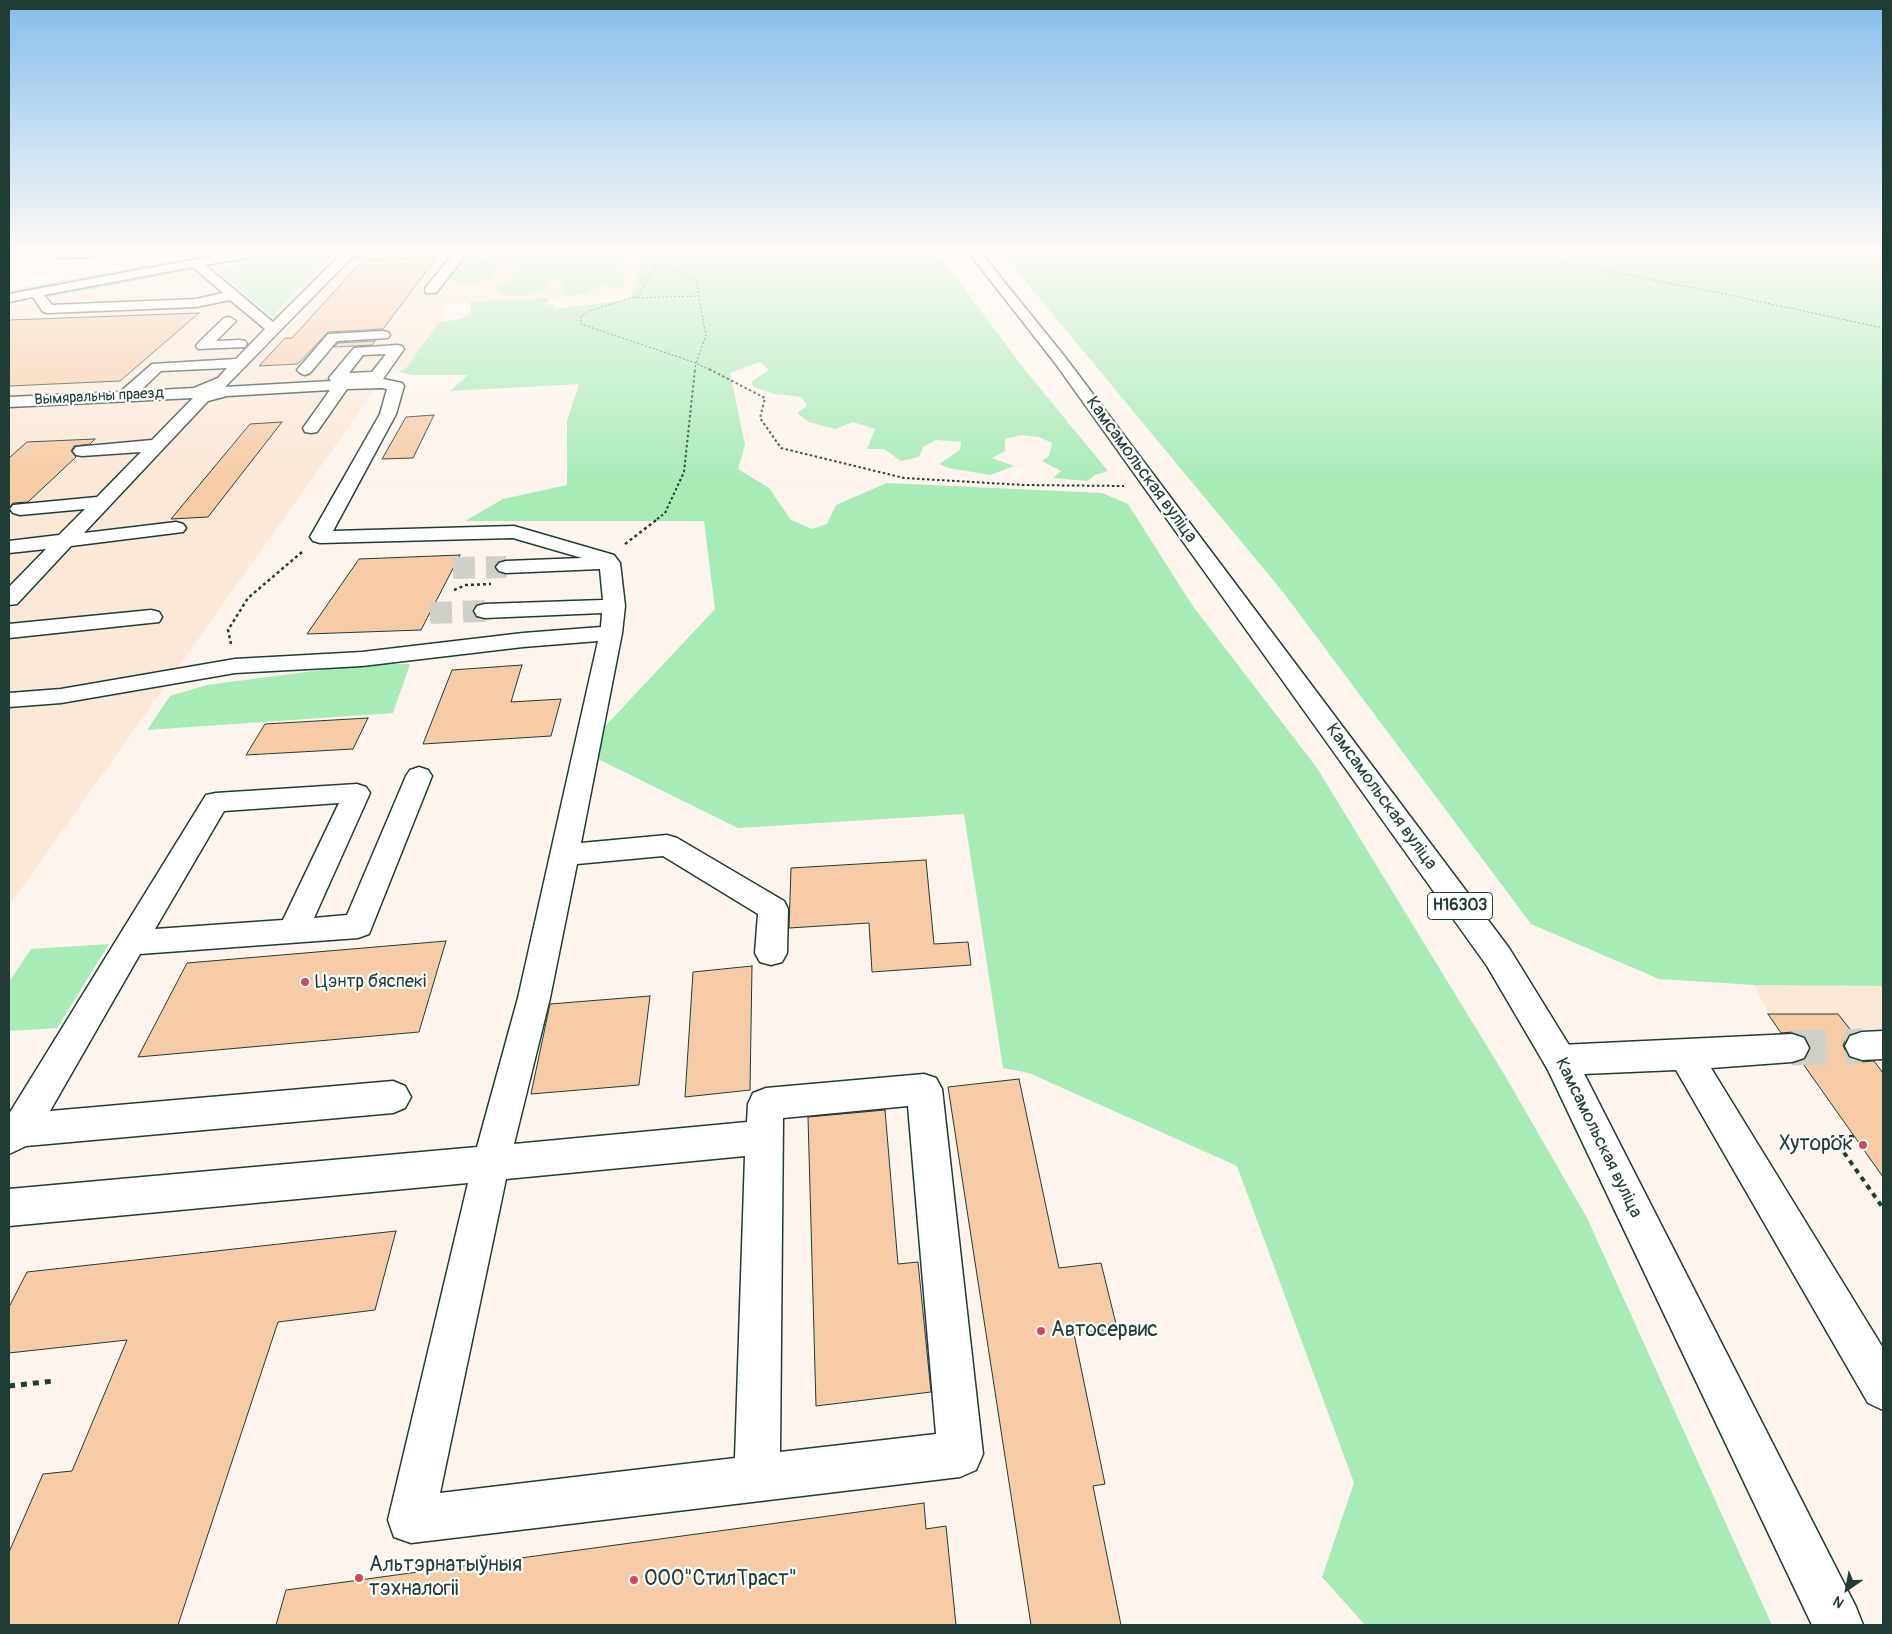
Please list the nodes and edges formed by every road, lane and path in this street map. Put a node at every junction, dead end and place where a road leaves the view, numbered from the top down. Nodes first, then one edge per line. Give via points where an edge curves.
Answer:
1 (220, 329) edge
2 (273, 329) edge
3 (596, 329) edge
4 (705, 329) edge
5 (1036, 329) edge
6 (401, 336) dead end
7 (259, 343) junction
8 (696, 363) junction
9 (239, 370) junction
10 (305, 370) junction
11 (286, 371) dead end
12 (343, 377) junction
13 (208, 392) junction
14 (125, 396) junction
15 (12, 409) edge
16 (311, 428) dead end
17 (158, 445) junction
18 (82, 451) dead end
19 (1152, 486) junction
20 (102, 502) junction
21 (20, 509) dead end
22 (176, 528) dead end
23 (320, 537) junction
24 (64, 541) junction
25 (9, 547) edge
26 (608, 561) junction
27 (506, 566) tunnel mouth
28 (9, 598) edge
29 (485, 611) tunnel mouth
30 (151, 617) dead end
31 (612, 619) junction
32 (9, 631) edge
33 (235, 666) junction
34 (9, 700) edge
35 (419, 776) dead end
36 (563, 855) junction
37 (293, 931) junction
38 (131, 942) junction
39 (771, 954) dead end
40 (1792, 1048) tunnel mouth
41 (1685, 1055) junction
42 (1560, 1060) junction
43 (393, 1097) dead end
44 (14, 1133) edge
45 (764, 1137) junction
46 (1854, 1137) dead end
47 (491, 1163) junction
48 (9, 1208) edge
49 (1883, 1208) edge
50 (54, 1381) dead end
51 (9, 1386) edge
52 (1883, 1388) edge
53 (757, 1478) junction
54 (1838, 1625) edge

1 - 7 main road via 203,346
2 - 7 main road
3 - 8 path
4 - 8 path via 706,336
5 - 19 main road, Камсамольская вуліца / Н16303
6 - 10 main road via 333,337
7 - 9 main road
8 - 19 path via 765,398 760,418 781,448 904,478 1024,485
8 - 26 path via 684,472 665,513
9 - 13 main road
9 - 14 main road via 158,367
10 - 11 main road
10 - 12 main road
12 - 13 main road, Вымяральны праезд
12 - 16 main road
12 - 23 main road via 396,386 388,414
13 - 14 main road, Вымяральны праезд
13 - 17 main road
14 - 15 main road, Вымяральны праезд via 35,400
17 - 18 main road
17 - 20 main road
19 - 42 main road, Камсамольская вуліца / Н16303 via 1498,957
20 - 21 main road
20 - 24 main road
22 - 24 main road
23 - 26 main road via 514,532
23 - 33 path via 248,598 228,630
24 - 25 main road
24 - 28 main road
26 - 27 main road
26 - 31 main road
29 - 31 main road
30 - 32 main road
31 - 33 main road via 523,640 362,659
31 - 36 main road
33 - 34 main road via 61,696
35 - 37 main road via 358,926
36 - 39 main road via 667,845 773,909
36 - 47 main road via 534,998
37 - 38 main road
37 - 38 main road via 357,793 216,802
38 - 44 main road
40 - 41 main road
41 - 42 main road
41 - 52 main road
42 - 54 main road, Камсамольская вуліца / Н16303
43 - 44 main road
45 - 47 main road
45 - 53 main road
45 - 53 main road via 766,1104 924,1089 960,1454
46 - 49 path via 1833,1137
47 - 48 main road
47 - 53 main road via 411,1520
50 - 51 path

